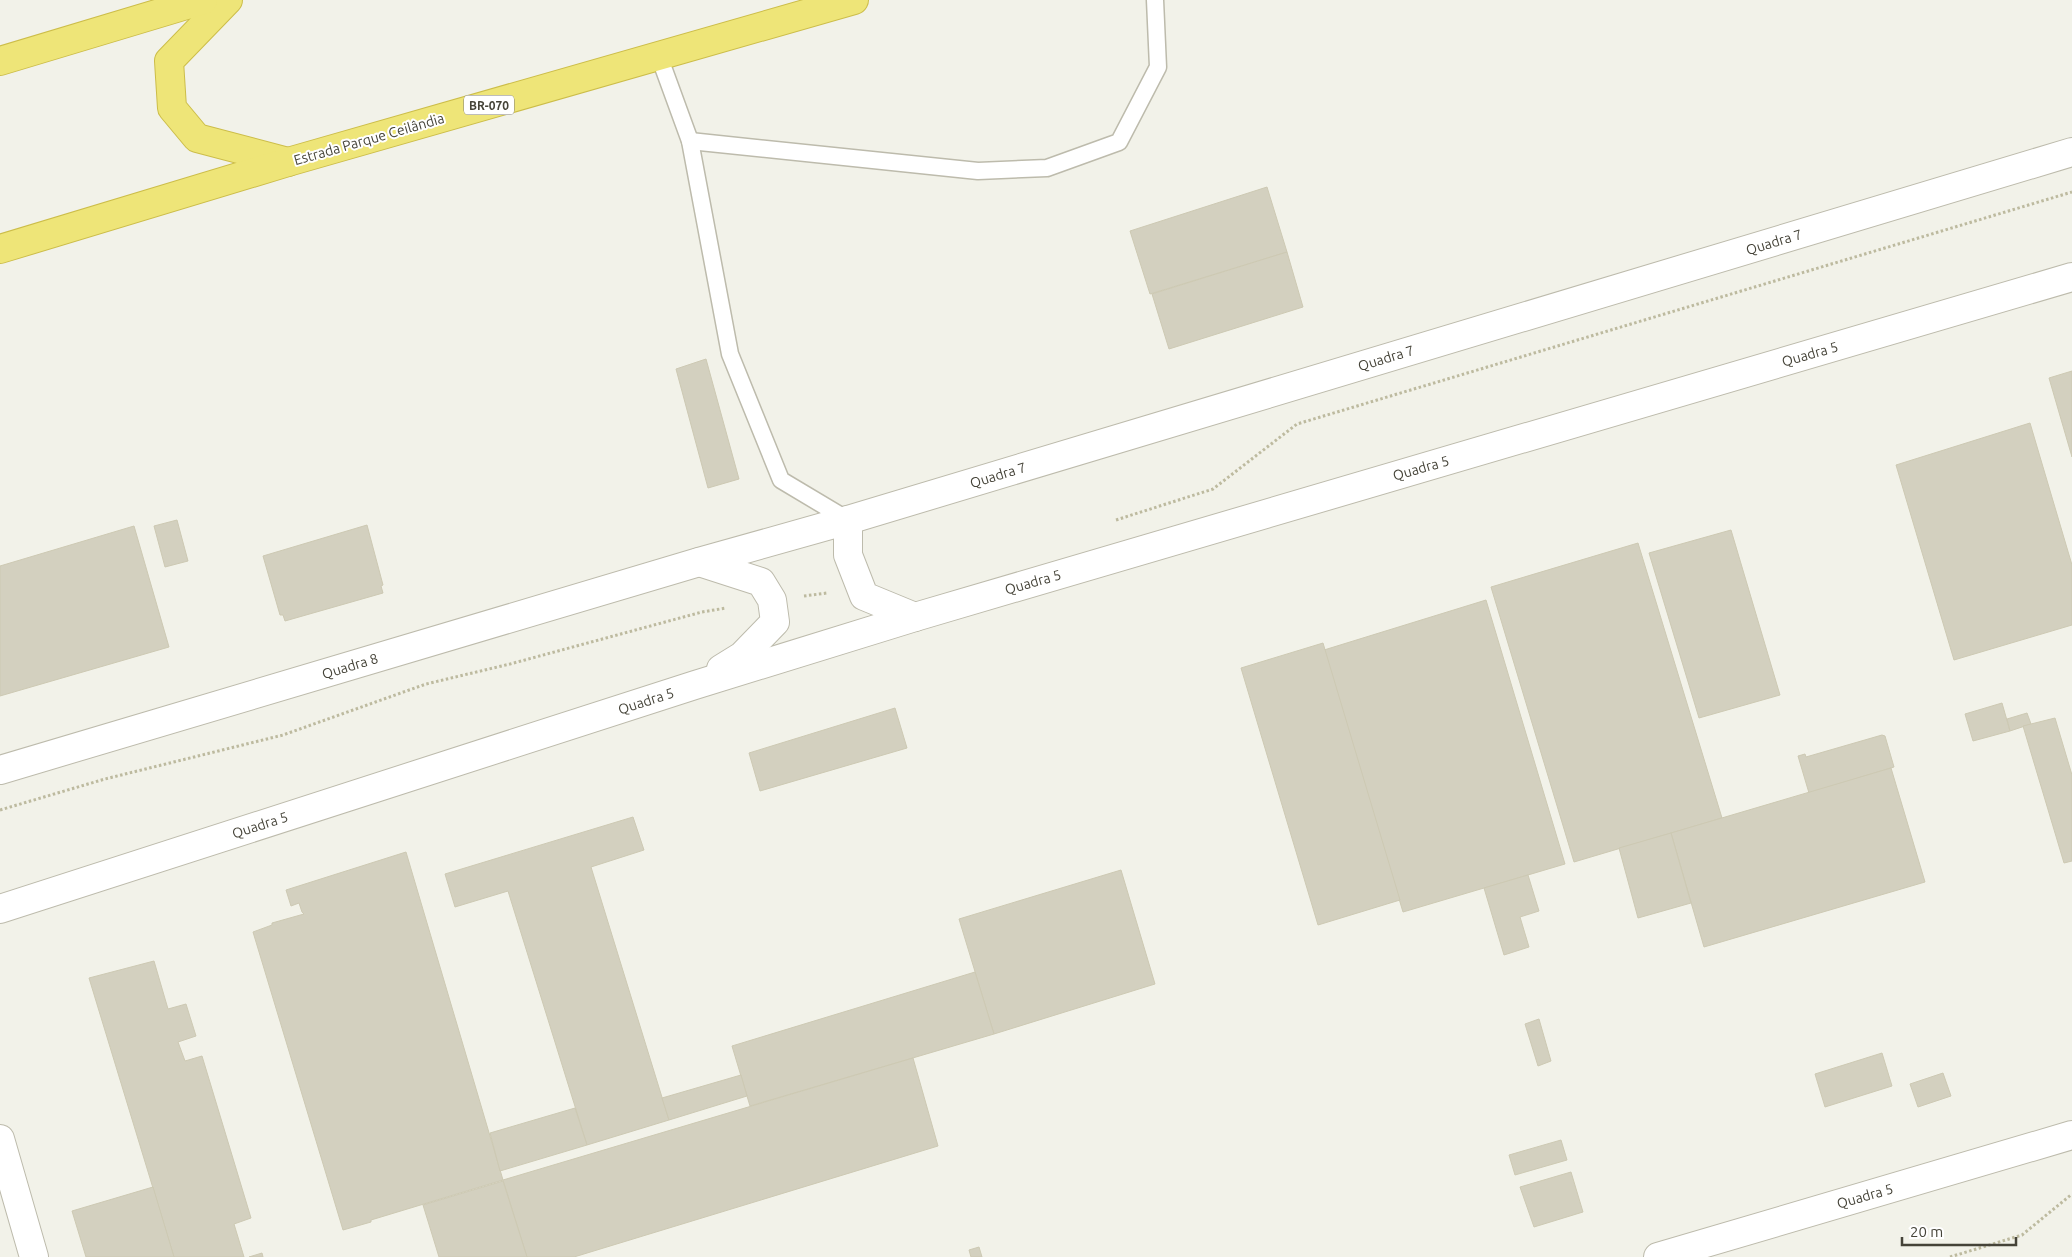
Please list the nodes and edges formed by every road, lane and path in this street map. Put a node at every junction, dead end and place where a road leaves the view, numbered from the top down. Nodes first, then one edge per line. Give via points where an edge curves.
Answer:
1 (203, 0) edge
2 (228, 0) edge
3 (854, 0) edge
4 (1155, 0) edge
5 (659, 56) junction
6 (0, 61) edge
7 (690, 141) junction
8 (2072, 152) edge
9 (288, 162) junction
10 (2072, 192) edge
11 (0, 249) edge
12 (2072, 277) edge
13 (848, 520) junction
14 (1109, 522) dead end
15 (699, 562) junction
16 (861, 588) junction
17 (772, 600) junction
18 (915, 617) junction
19 (695, 685) junction
20 (0, 770) edge
21 (0, 810) edge
22 (0, 909) edge
23 (2072, 1135) edge
24 (0, 1139) edge
25 (2072, 1194) edge
26 (34, 1257) edge
27 (1658, 1257) edge
28 (1950, 1257) edge

1 - 6 highway
2 - 9 highway via 169,61 172,108 197,138
3 - 5 highway, Estrada Parque Ceilândia / BR-070
4 - 7 lane via 1158,67 1119,142 1047,168 978,171
5 - 7 lane
5 - 9 highway, Estrada Parque Ceilândia / BR-070
7 - 13 lane via 730,354 781,480
8 - 13 street, Quadra 7
9 - 11 highway, Estrada Parque Ceilândia / BR-070
10 - 14 path via 1297,424 1213,489
12 - 18 street, Quadra 5
13 - 15 street, Quadra 7
13 - 16 street via 848,555
15 - 17 street via 761,582
15 - 20 street, Quadra 8
16 - 17 path
16 - 18 street via 864,596
17 - 19 street via 775,622 742,656
17 - 21 path via 702,612 426,684 283,735 104,779
18 - 19 street, Quadra 5
19 - 22 street, Quadra 5
23 - 27 street, Quadra 5
24 - 26 street
25 - 28 path via 2022,1235

